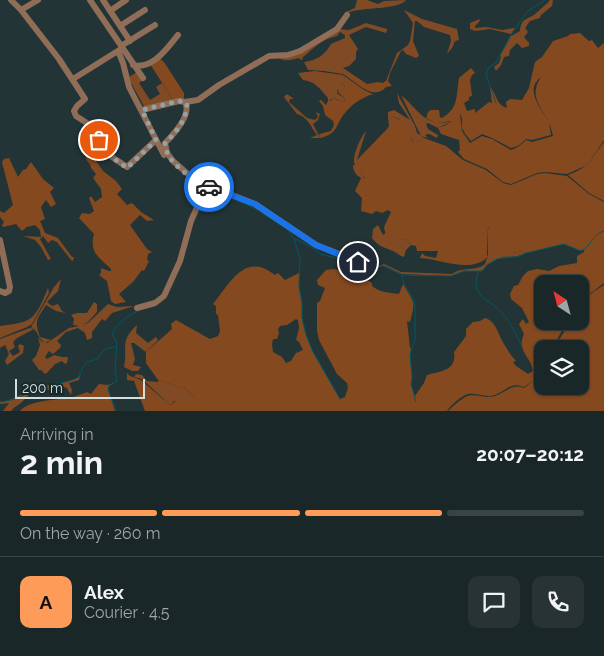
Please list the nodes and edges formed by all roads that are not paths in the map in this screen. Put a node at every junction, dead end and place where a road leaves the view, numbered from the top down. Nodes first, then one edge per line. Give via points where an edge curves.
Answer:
1 (11, 0) edge
2 (38, 0) edge
3 (91, 0) edge
4 (103, 0) edge
5 (126, 0) edge
6 (21, 10) junction
7 (110, 10) junction
8 (145, 10) dead end
9 (347, 15) dead end
10 (155, 25) dead end
11 (120, 26) junction
12 (178, 35) dead end
13 (130, 41) junction
14 (120, 48) junction
15 (134, 65) junction
16 (142, 78) dead end
17 (74, 79) junction
18 (185, 102) junction
19 (142, 110) junction
20 (156, 140) junction
21 (0, 240) edge
22 (370, 266) dead end
23 (0, 291) edge
24 (137, 308) dead end

1 - 6 street
2 - 6 street
3 - 14 street
4 - 7 street
5 - 7 street
6 - 17 street
7 - 11 street
8 - 11 street
9 - 18 street via 337,29 300,51 269,56 198,100
10 - 13 street
11 - 13 street
12 - 15 street via 160,57 150,63
13 - 14 street
14 - 15 street
14 - 17 street
14 - 19 street via 129,87
15 - 16 street
17 - 20 street via 85,99 76,106 76,116 90,125 109,155 127,168
18 - 19 street
18 - 22 street via 186,112 179,127 165,143 168,153 182,170 217,191 255,204 316,245
19 - 20 street
20 - 24 street via 167,160 192,183 199,204 180,261 164,296 155,303
21 - 23 street via 10,287 5,293

